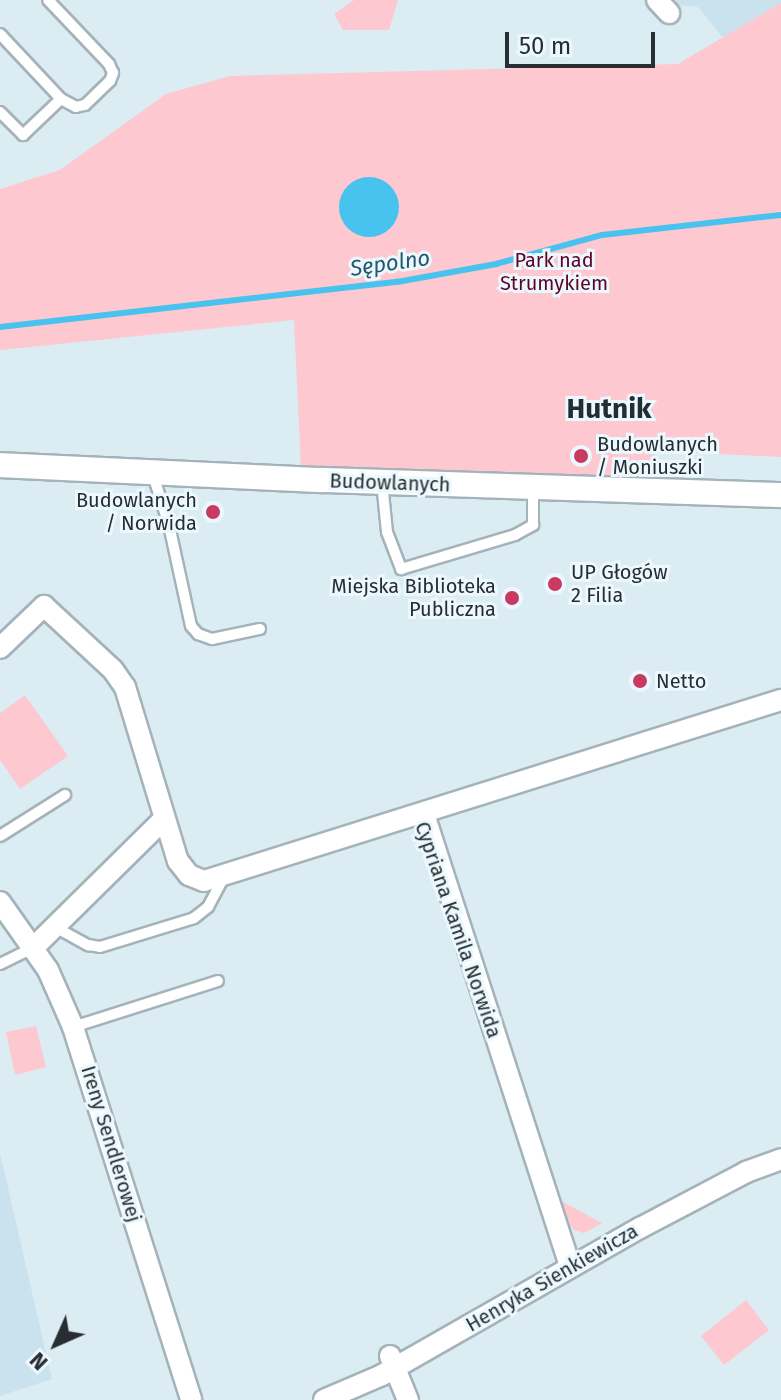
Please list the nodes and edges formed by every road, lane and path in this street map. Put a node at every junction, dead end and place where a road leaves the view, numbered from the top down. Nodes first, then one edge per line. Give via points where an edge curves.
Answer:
1 (48, 0) edge
2 (0, 34) edge
3 (61, 99) junction
4 (0, 112) edge
5 (0, 465) edge
6 (152, 473) junction
7 (382, 482) junction
8 (533, 487) junction
9 (781, 495) edge
10 (260, 629) dead end
11 (0, 648) edge
12 (781, 700) edge
13 (65, 795) dead end
14 (424, 814) junction
15 (164, 819) junction
16 (0, 836) edge
17 (224, 877) junction
18 (0, 902) edge
19 (55, 927) junction
20 (33, 948) junction
21 (0, 964) edge
22 (218, 981) dead end
23 (73, 1027) junction
24 (781, 1159) edge
25 (570, 1266) junction
26 (392, 1362) junction
27 (191, 1400) edge
28 (324, 1400) edge
29 (408, 1400) edge

1 - 3 lane via 113,73 85,105 76,107
2 - 3 lane
3 - 4 lane via 23,135
5 - 6 street, Budowlanych
6 - 7 street, Budowlanych
6 - 10 lane via 191,626 212,639
7 - 8 street, Budowlanych
7 - 8 lane via 387,532 401,569 533,525
8 - 9 street, Budowlanych
11 - 15 street, Cypriana Kamila Norwida via 44,606 113,670 125,687
12 - 14 street
13 - 16 lane
14 - 17 street, Cypriana Kamila Norwida
14 - 25 street, Cypriana Kamila Norwida
15 - 17 street, Cypriana Kamila Norwida via 184,870 204,881
15 - 19 street
17 - 19 lane via 208,907 194,918 100,947
18 - 20 street, Ireny Sendlerowej
19 - 20 street
20 - 21 lane
20 - 23 street, Ireny Sendlerowej
22 - 23 lane
23 - 27 street, Ireny Sendlerowej
24 - 25 street, Henryka Sienkiewicza via 746,1172
25 - 26 street, Henryka Sienkiewicza
26 - 28 street, Henryka Sienkiewicza
26 - 29 street

